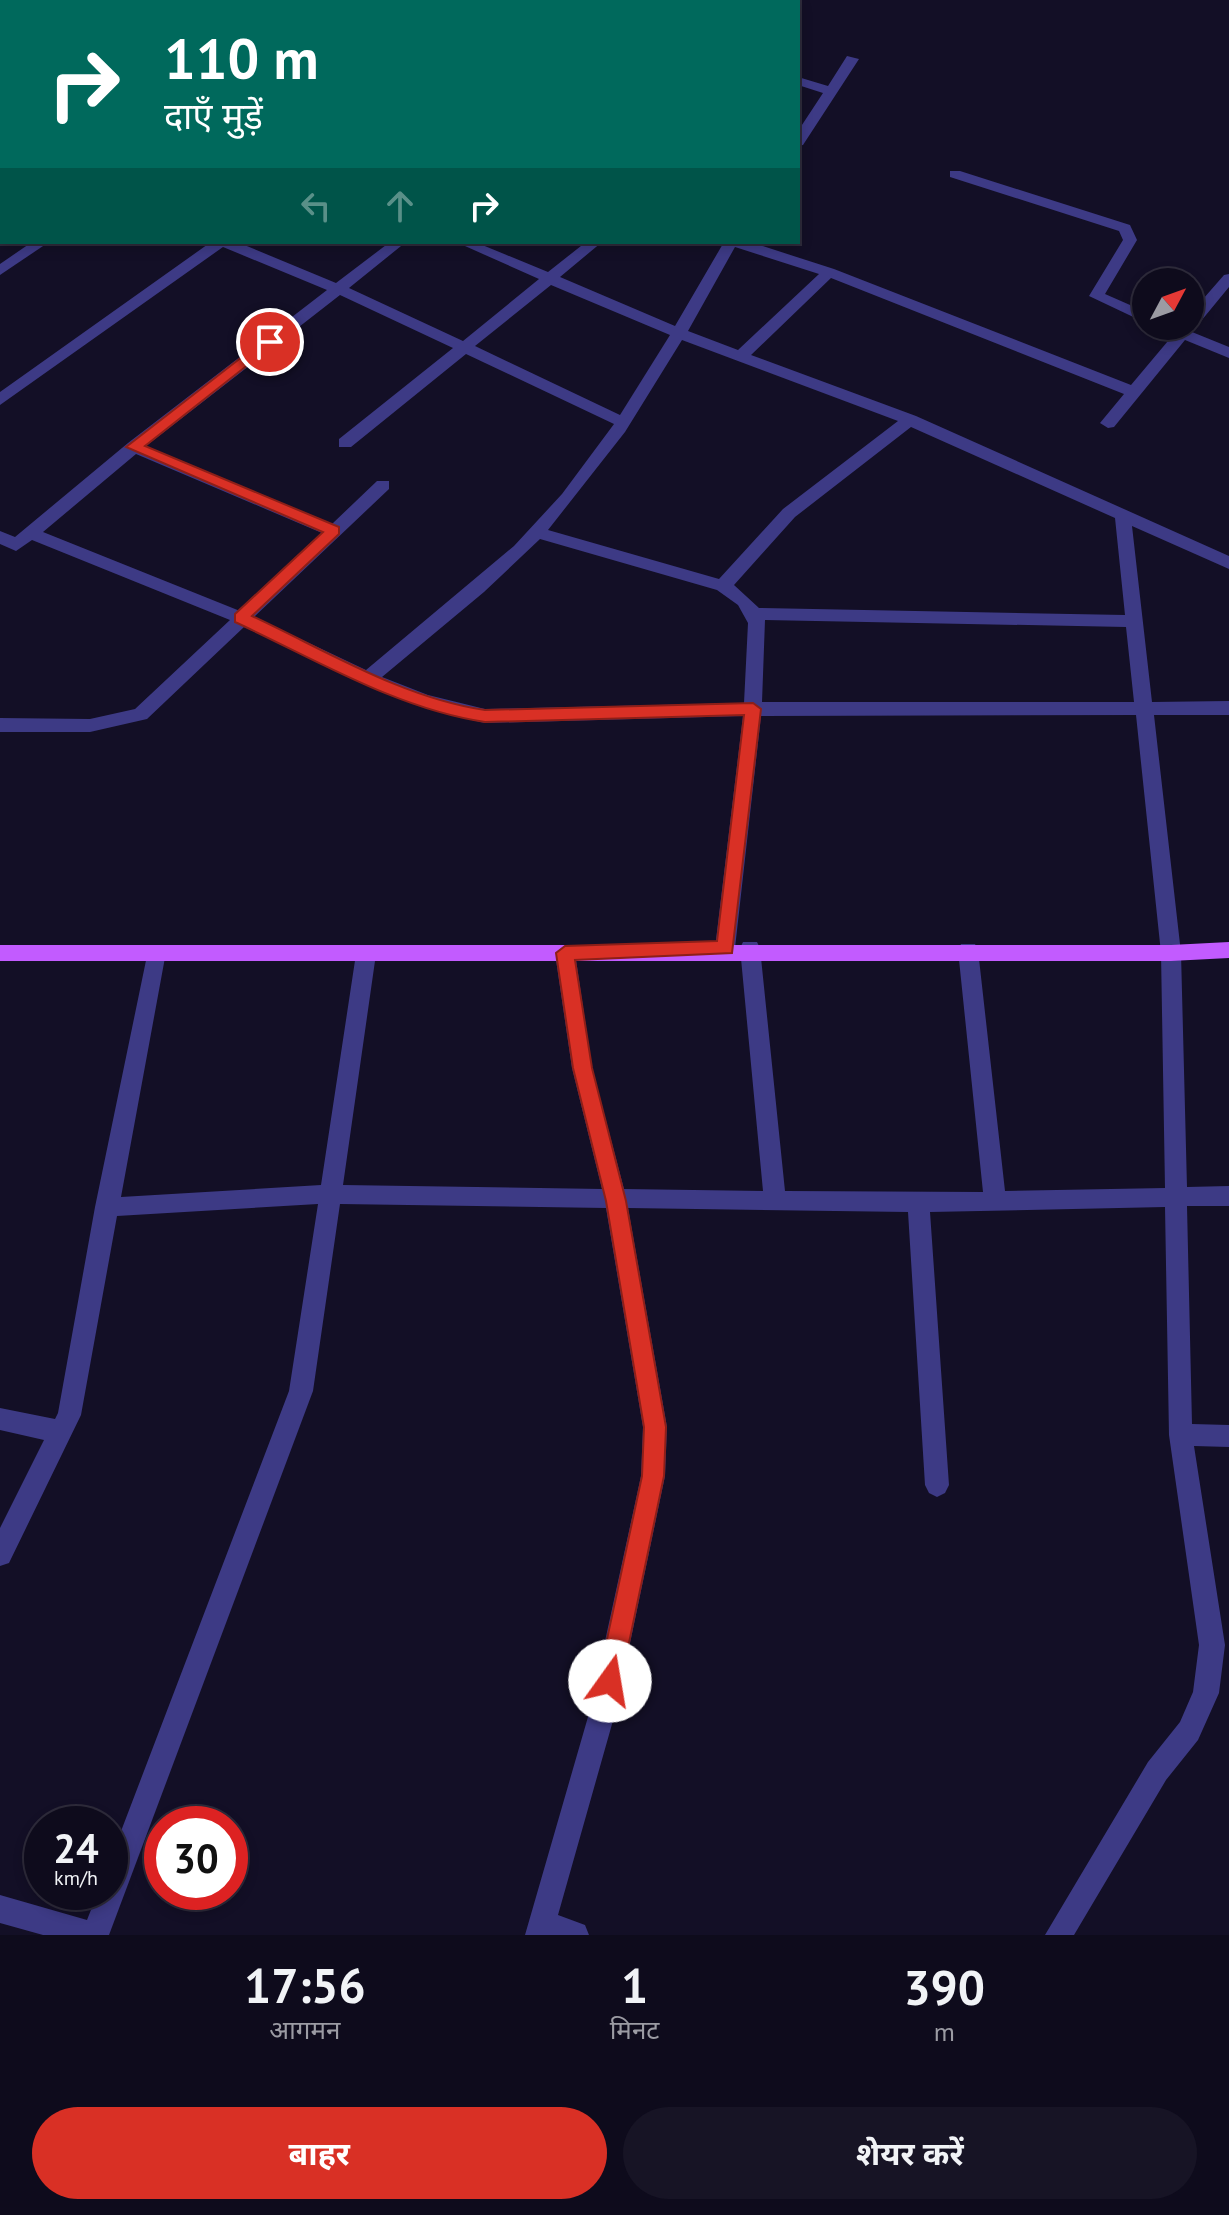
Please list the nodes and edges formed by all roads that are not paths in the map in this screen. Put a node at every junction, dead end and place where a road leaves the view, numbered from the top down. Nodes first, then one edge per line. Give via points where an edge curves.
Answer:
1 (852, 59) dead end
2 (800, 82) edge
3 (832, 92) junction
4 (800, 139) edge
5 (955, 174) dead end
6 (39, 244) edge
7 (219, 244) edge
8 (227, 244) edge
9 (396, 244) edge
10 (468, 244) edge
11 (593, 244) edge
12 (732, 244) edge
13 (739, 244) edge
14 (0, 271) edge
15 (829, 272) junction
16 (552, 277) junction
17 (1229, 278) edge
18 (338, 289) junction
19 (1204, 308) edge
20 (1132, 312) edge
21 (679, 333) junction
22 (1204, 338) edge
23 (1177, 340) edge
24 (464, 349) junction
25 (1229, 353) edge
26 (740, 356) junction
27 (1133, 392) junction
28 (0, 400) edge
29 (910, 420) junction
30 (623, 422) junction
31 (1108, 423) dead end
32 (345, 443) dead end
33 (134, 447) junction
34 (383, 485) dead end
35 (1123, 517) junction
36 (333, 531) junction
37 (30, 533) junction
38 (537, 533) junction
39 (0, 537) edge
40 (1229, 563) edge
41 (723, 586) junction
42 (755, 614) junction
43 (241, 618) junction
44 (1134, 621) junction
45 (370, 677) junction
46 (1143, 708) junction
47 (1229, 708) edge
48 (753, 709) junction
49 (0, 725) edge
50 (725, 948) junction
51 (750, 948) junction
52 (968, 950) junction
53 (1229, 950) edge
54 (156, 952) junction
55 (0, 953) edge
56 (565, 953) junction
57 (1171, 953) junction
58 (366, 954) junction
59 (331, 1194) junction
60 (1229, 1196) edge
61 (1177, 1197) junction
62 (616, 1201) junction
63 (995, 1202) junction
64 (775, 1203) junction
65 (918, 1203) junction
66 (106, 1207) junction
67 (0, 1419) edge
68 (61, 1432) junction
69 (1181, 1435) junction
70 (1229, 1436) edge
71 (937, 1485) dead end
72 (0, 1554) edge
73 (1220, 1647) edge
74 (0, 1909) edge
75 (540, 1929) edge
76 (92, 1935) edge
77 (575, 1935) edge
78 (1059, 1935) edge

1 - 3 street
2 - 3 street
3 - 4 street
5 - 20 street via 1125,228 1130,240 1096,296
6 - 14 street
7 - 28 street
8 - 18 street
9 - 18 street
10 - 16 street
11 - 16 street
12 - 21 street
13 - 15 street
15 - 26 street
15 - 27 street
16 - 21 street
16 - 24 street
17 - 19 street
18 - 24 street
18 - 33 street
21 - 26 street
21 - 30 street
22 - 25 street
23 - 27 street
24 - 30 street
24 - 32 street
26 - 29 street
27 - 31 street
29 - 35 street
29 - 41 street via 789,513
30 - 38 street
33 - 36 street
33 - 37 street
34 - 36 street
35 - 40 street
35 - 44 street
36 - 43 street
37 - 39 street via 16,545
37 - 43 street
38 - 41 street
38 - 45 street
41 - 42 street
42 - 44 street
42 - 48 street
43 - 45 street
43 - 49 street via 141,714 123,722
44 - 46 street
45 - 48 street via 452,711 485,716
46 - 47 street
46 - 48 street
46 - 57 street
48 - 50 street
50 - 51 main road
50 - 56 main road
51 - 52 main road
51 - 64 street
52 - 57 main road
52 - 63 street
53 - 57 main road
54 - 55 main road
54 - 58 main road
54 - 66 street
56 - 58 main road
56 - 62 street via 582,1068
57 - 61 street
58 - 59 street
59 - 62 street
59 - 66 street
59 - 76 street via 301,1391
60 - 61 street
61 - 63 street
61 - 69 street
62 - 64 street
62 - 75 street via 655,1427 653,1476 603,1710
63 - 65 street
64 - 65 street
65 - 71 street
66 - 68 street via 69,1415
67 - 68 street
68 - 72 street
69 - 70 street
69 - 73 street
73 - 78 street via 1189,1731 1157,1771
74 - 76 street
75 - 77 street

